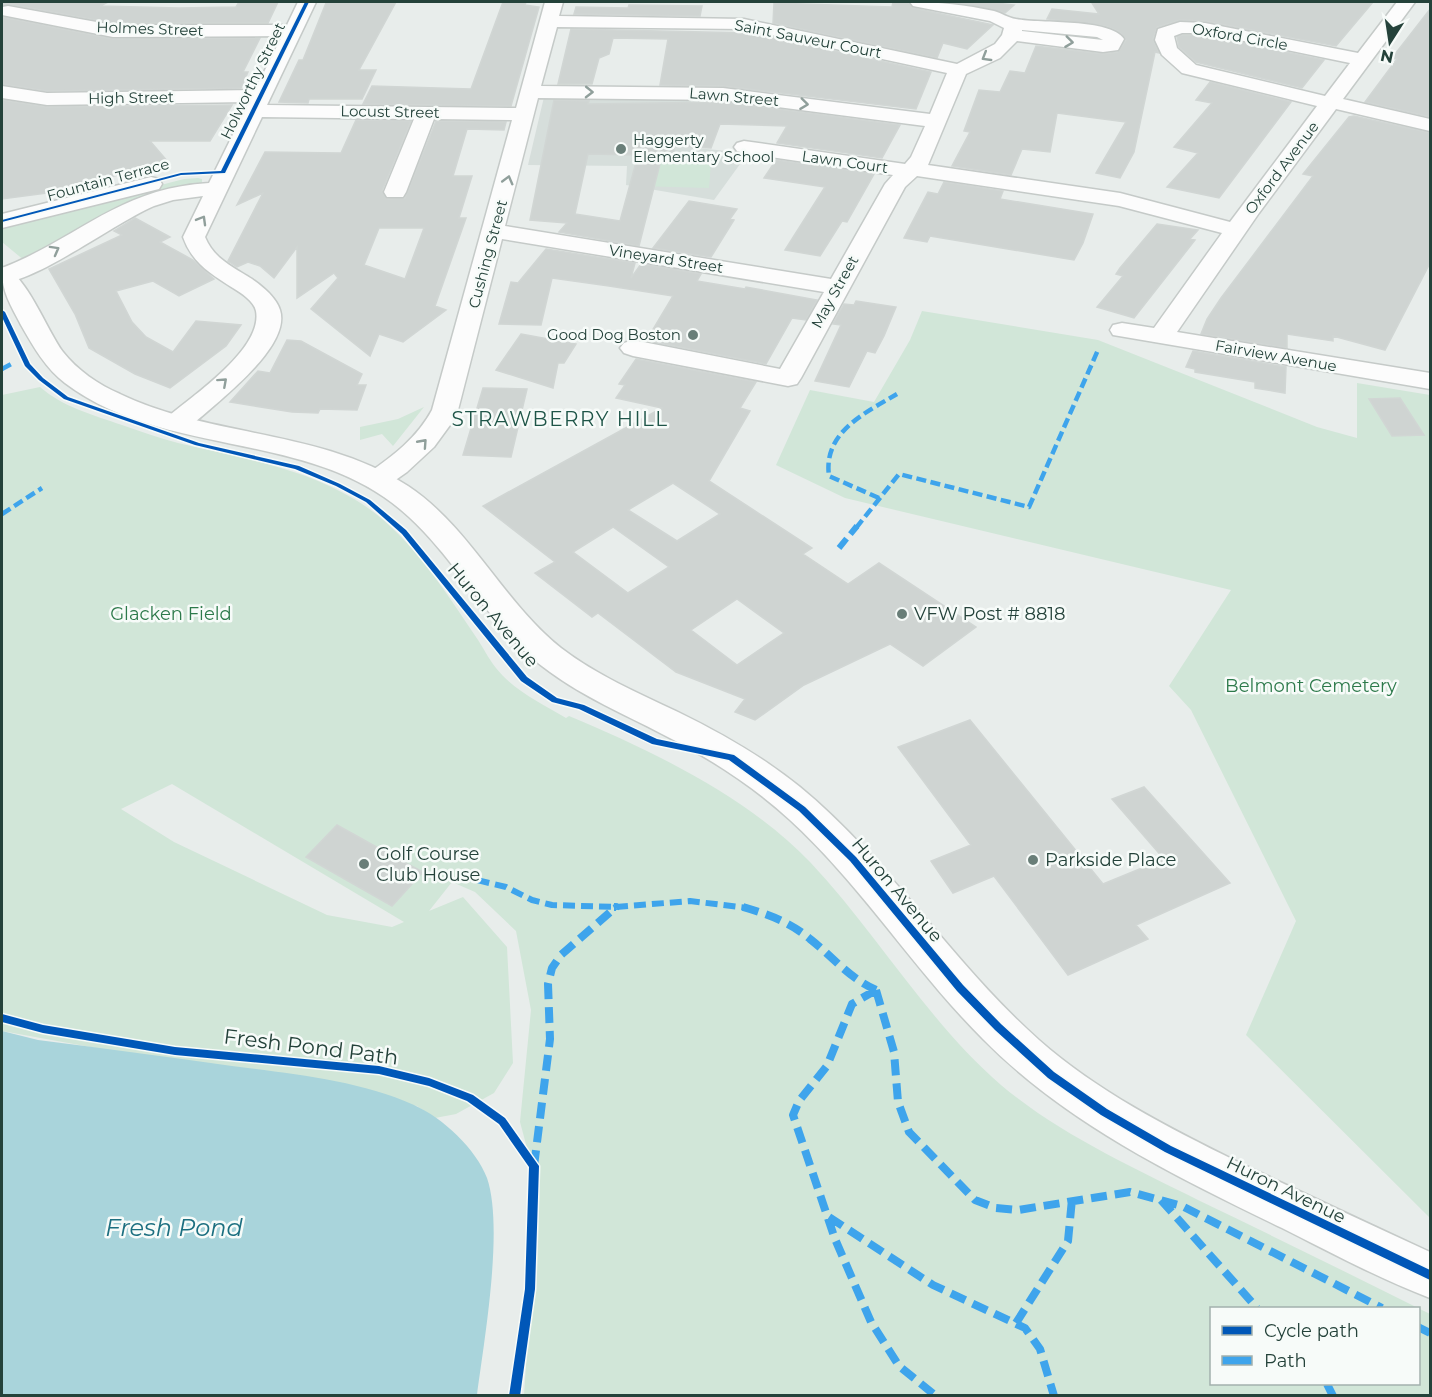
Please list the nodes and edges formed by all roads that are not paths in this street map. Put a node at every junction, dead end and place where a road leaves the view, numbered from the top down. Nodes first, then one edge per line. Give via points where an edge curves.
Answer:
1 (32, 2) edge
2 (307, 2) edge
3 (919, 2) edge
4 (1406, 2) edge
5 (552, 11) edge
6 (5, 12) edge
7 (293, 30) junction
8 (1362, 60) junction
9 (958, 70) junction
10 (2, 92) edge
11 (258, 103) junction
12 (528, 103) junction
13 (1330, 103) junction
14 (426, 113) junction
15 (937, 122) junction
16 (1431, 125) edge
17 (744, 147) dead end
18 (912, 170) junction
19 (221, 180) junction
20 (395, 192) dead end
21 (2, 221) edge
22 (1236, 230) junction
23 (494, 231) junction
24 (2, 275) edge
25 (837, 287) junction
26 (1122, 330) dead end
27 (1161, 336) junction
28 (633, 348) dead end
29 (1429, 373) edge
30 (180, 422) junction
31 (377, 480) junction
32 (1431, 1275) edge

1 - 6 street
2 - 7 street, Holworthy Street
3 -> 9 street via 995,16 1011,29 990,57
4 - 8 street, Oxford Avenue
5 - 9 street, Saint Sauveur Court via 744,24
5 - 12 street, Cushing Street
6 - 7 street, Holmes Street via 122,32
7 - 11 street, Holworthy Street
8 - 13 street, Oxford Avenue
8 - 13 street, Oxford Circle via 1205,28 1180,27 1165,33 1169,51 1189,69
9 - 15 street, May Street
10 - 11 street, High Street via 47,99
11 - 14 street, Locust Street
11 - 19 street, Holworthy Street
12 - 14 street, Locust Street
12 -> 15 street, Lawn Street via 729,94
23 -> 12 street, Cushing Street
13 - 16 street
13 - 22 street, Oxford Avenue
14 - 20 street
15 - 18 street, May Street via 922,158
17 - 18 street, Lawn Court
18 - 22 street via 1113,199
18 - 25 street, May Street via 896,184
19 - 21 street, Fountain Terrace via 181,174
24 -> 19 street, Fountain Terrace via 146,201
30 -> 19 street, Holworthy Street via 253,353 268,324 267,309 256,292 206,260 195,247 194,234
22 - 27 street, Oxford Avenue
23 - 25 street, Vineyard Street
31 -> 23 street, Cushing Street via 413,454 445,410
24 - 30 street, Huron Avenue via 50,353 73,376 121,404
25 - 28 street, May Street via 788,378
26 - 27 street, Fairview Avenue
27 - 29 street, Fairview Avenue
30 - 31 street, Huron Avenue via 311,451
31 - 32 street, Huron Avenue via 424,514 522,630 557,662 589,684 731,757 802,809 854,859 960,988 1051,1075 1161,1145

